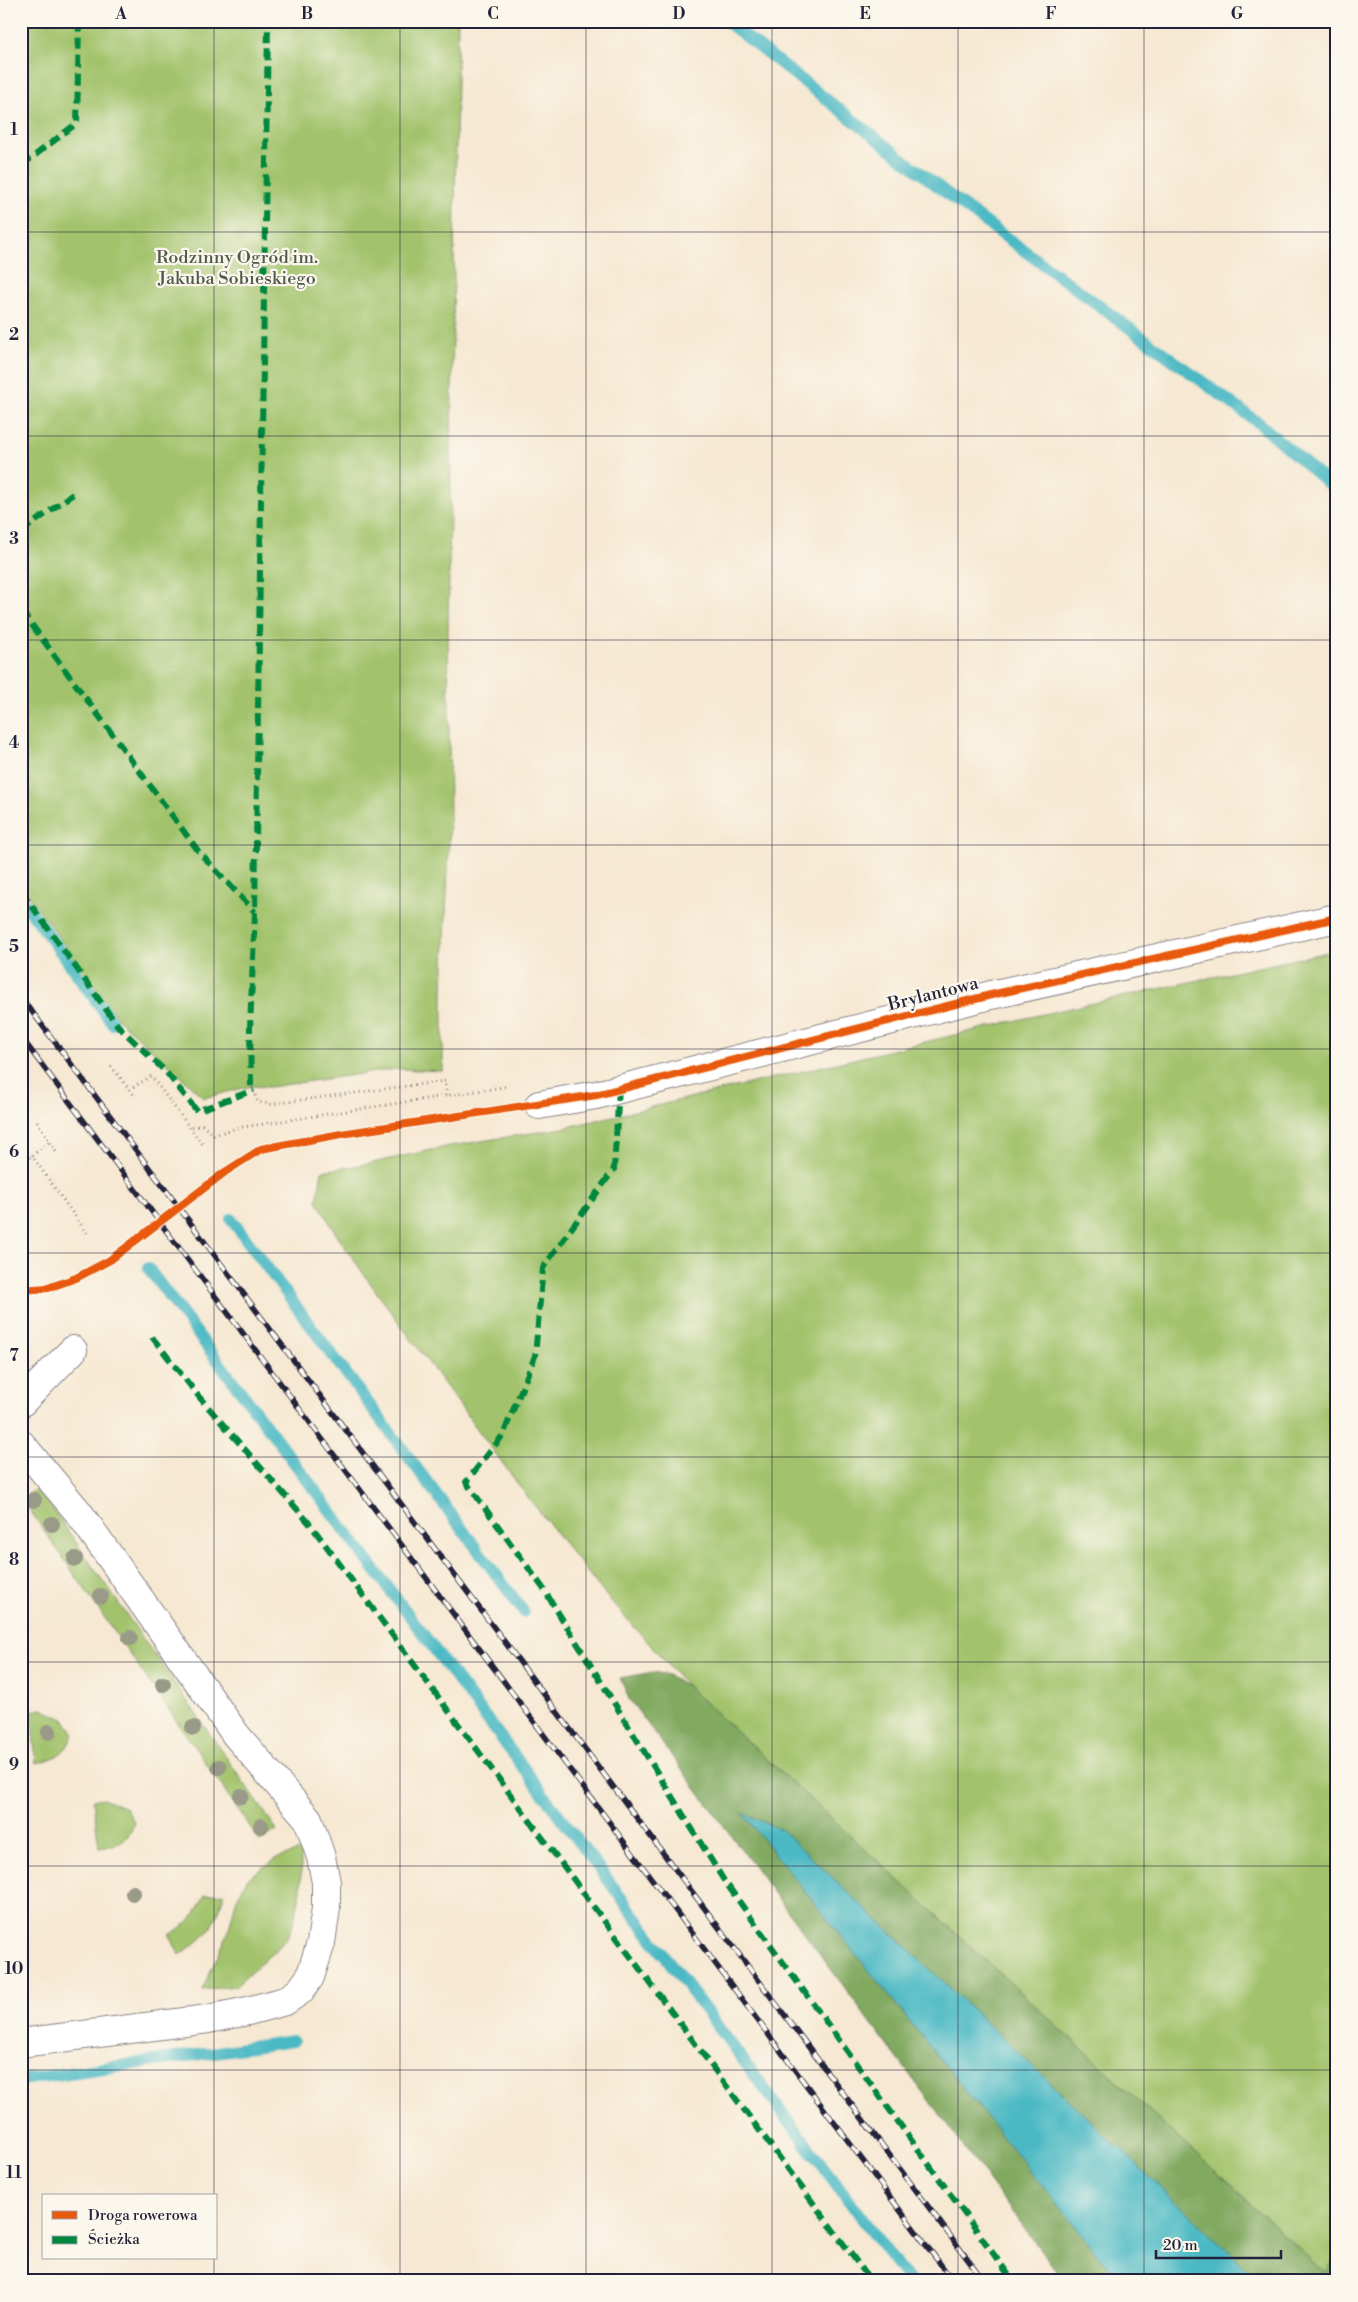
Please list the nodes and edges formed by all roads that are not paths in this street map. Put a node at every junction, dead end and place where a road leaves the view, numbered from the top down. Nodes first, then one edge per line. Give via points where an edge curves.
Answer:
1 (1337, 918) edge
2 (539, 1105) road end
3 (73, 1350) dead end
4 (21, 1403) edge
5 (21, 1444) edge
6 (21, 2043) edge

1 - 2 street, Brylantowa via 991,995 596,1095
3 - 4 street
5 - 6 street via 79,1513 236,1735 308,1819 321,1857 326,1882 326,1908 321,1943 310,1977 300,1991 285,2001 208,2019

